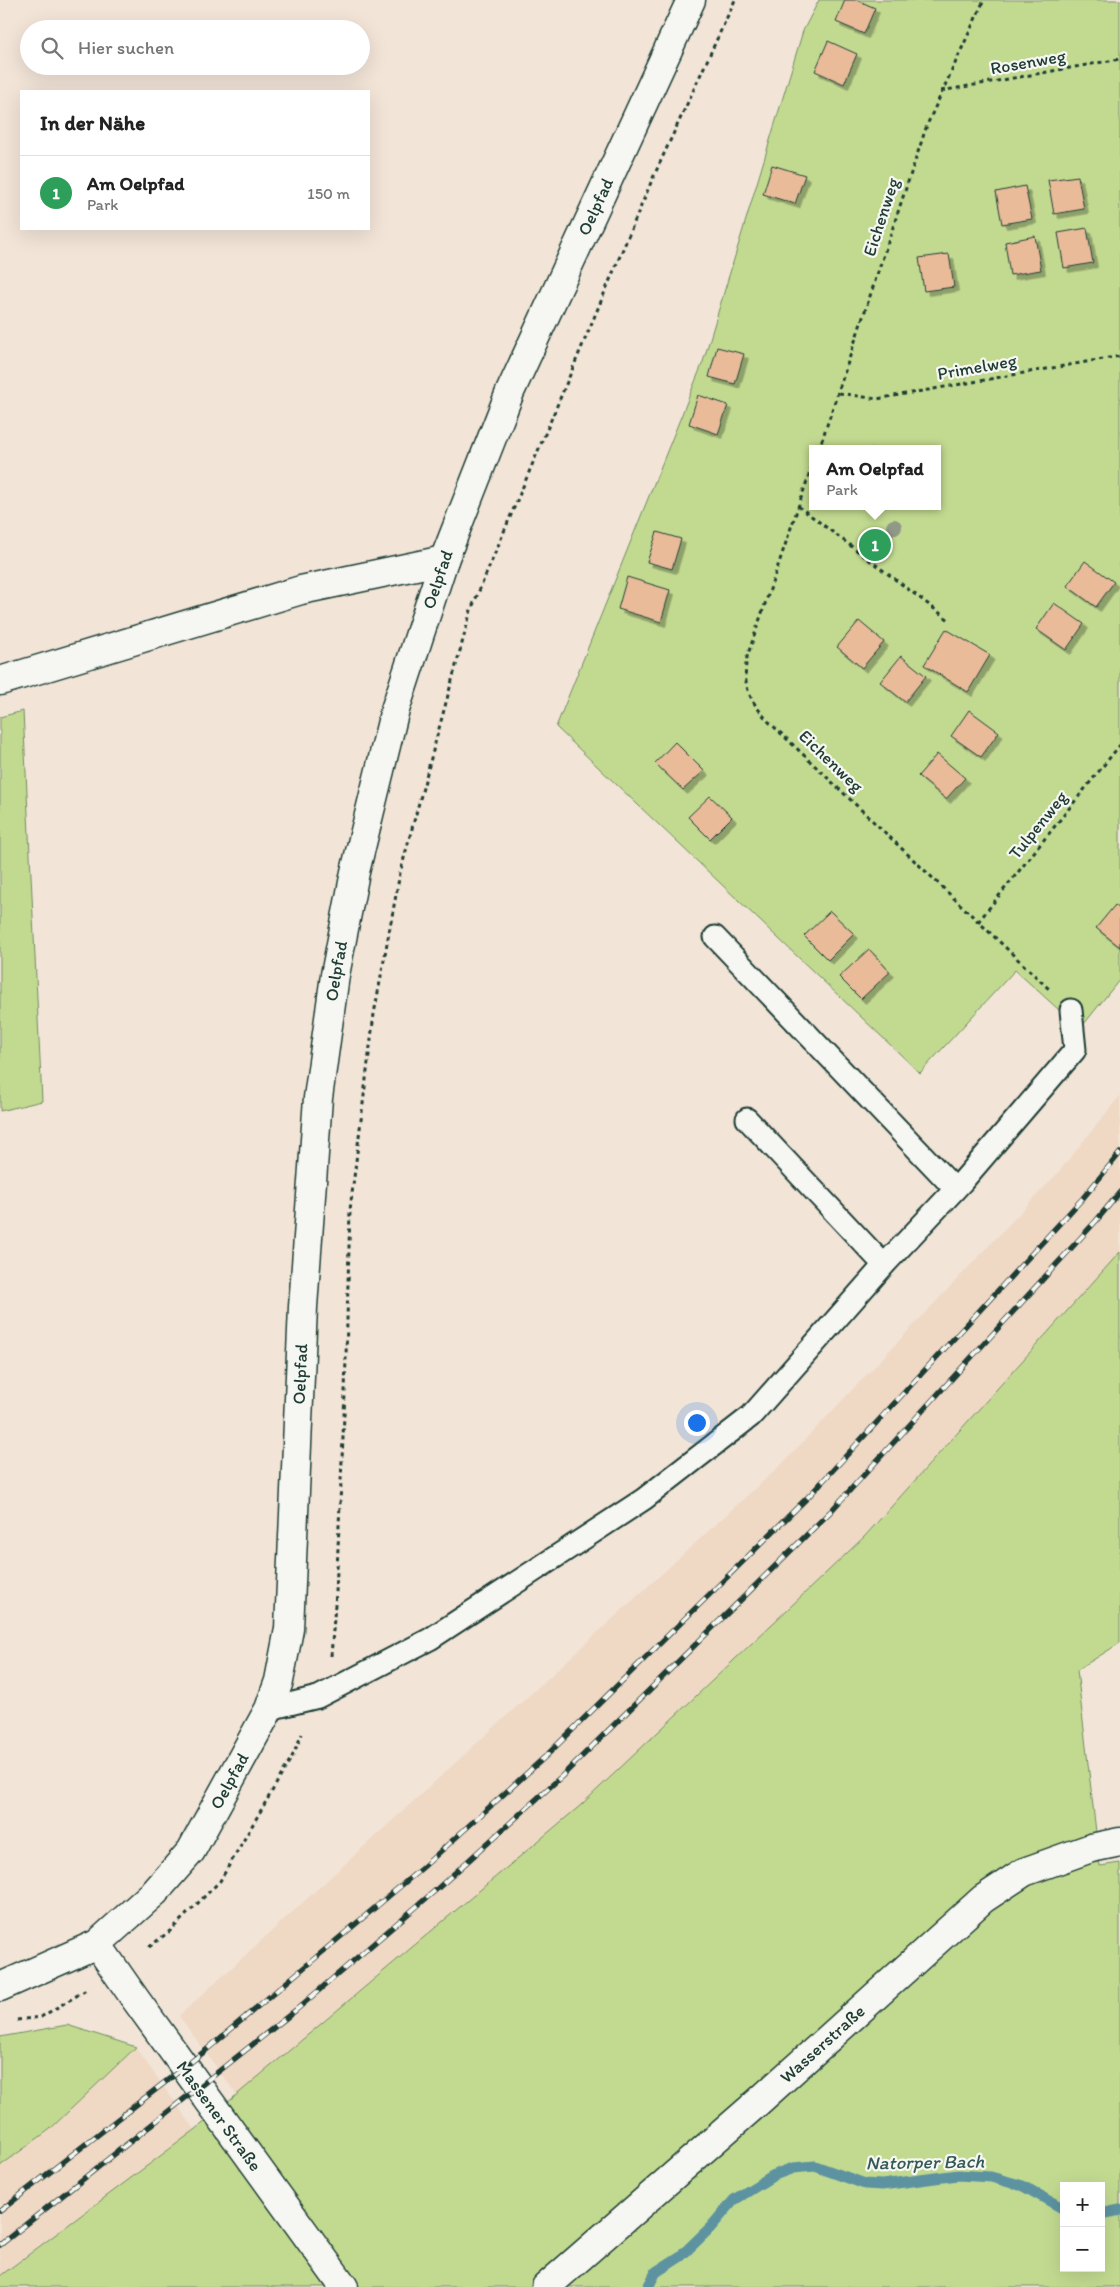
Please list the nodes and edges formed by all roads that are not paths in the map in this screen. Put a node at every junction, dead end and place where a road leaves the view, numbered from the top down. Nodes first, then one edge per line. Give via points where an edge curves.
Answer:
1 (691, 0) edge
2 (444, 560) junction
3 (0, 681) edge
4 (715, 937) dead end
5 (1071, 1010) road end
6 (747, 1119) dead end
7 (955, 1189) junction
8 (884, 1265) junction
9 (269, 1709) junction
10 (1120, 1842) edge
11 (97, 1944) junction
12 (0, 1987) edge
13 (344, 2287) edge
14 (546, 2287) edge

1 - 2 street, Oelpfad via 510,392
2 - 3 street via 301,590
2 - 9 street, Oelpfad via 394,713 355,872 335,975 318,1098 303,1307 288,1630 279,1681
4 - 7 lane
5 - 7 lane via 1075,1050
6 - 8 lane
7 - 8 lane
8 - 9 lane via 751,1416 644,1499 430,1639 318,1697
9 - 11 street, Oelpfad via 191,1851 155,1892
10 - 14 street, Wasserstraße via 1091,1848 1024,1872 983,1899
11 - 12 street, Oelpfad
11 - 13 street, Massener Straße

